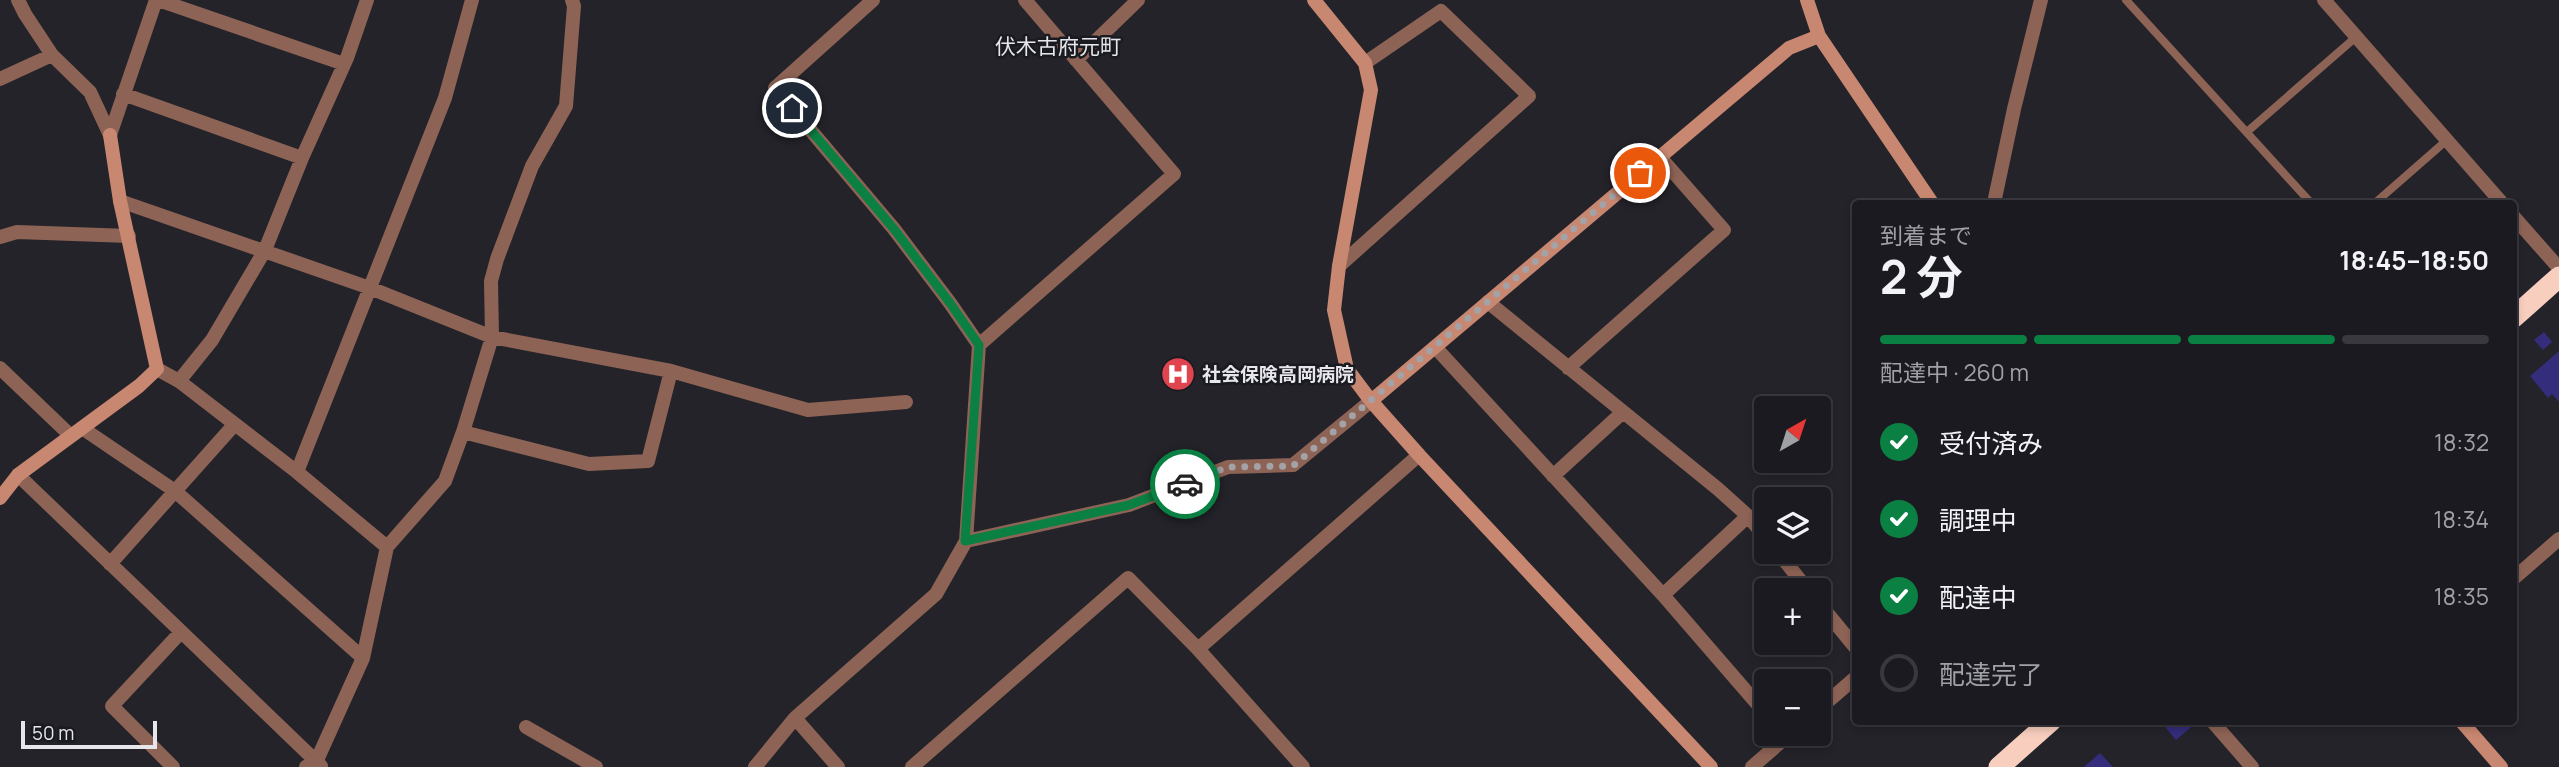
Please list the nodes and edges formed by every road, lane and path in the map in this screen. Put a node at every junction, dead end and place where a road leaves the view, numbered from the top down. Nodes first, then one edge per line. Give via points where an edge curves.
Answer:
1 (18, 0) edge
2 (157, 0) edge
3 (367, 0) edge
4 (472, 0) edge
5 (572, 0) edge
6 (873, 0) edge
7 (1025, 0) edge
8 (1138, 0) edge
9 (1314, 0) edge
10 (1807, 0) edge
11 (2041, 0) edge
12 (2126, 0) edge
13 (2324, 0) edge
14 (1819, 36) junction
15 (2356, 37) junction
16 (52, 55) junction
17 (1076, 60) junction
18 (1365, 63) junction
19 (344, 64) junction
20 (0, 79) edge
21 (123, 94) junction
22 (2248, 131) junction
23 (110, 135) junction
24 (2447, 140) junction
25 (1660, 157) junction
26 (302, 158) junction
27 (1930, 200) edge
28 (1995, 200) edge
29 (2308, 200) edge
30 (2378, 200) edge
31 (2499, 200) edge
32 (120, 201) junction
33 (2517, 221) edge
34 (129, 236) junction
35 (0, 237) edge
36 (265, 250) junction
37 (1339, 266) junction
38 (2559, 268) edge
39 (2559, 277) edge
40 (370, 288) junction
41 (1488, 302) junction
42 (2517, 314) edge
43 (492, 337) junction
44 (979, 345) junction
45 (1435, 347) junction
46 (0, 368) edge
47 (1568, 368) junction
48 (157, 369) junction
49 (671, 372) junction
50 (179, 381) junction
51 (1371, 401) junction
52 (906, 402) dead end
53 (1623, 412) junction
54 (234, 425) junction
55 (76, 432) junction
56 (463, 432) junction
57 (1419, 455) junction
58 (297, 472) junction
59 (18, 475) junction
60 (1553, 476) junction
61 (175, 491) junction
62 (0, 498) edge
63 (1748, 516) junction
64 (1754, 523) edge
65 (2559, 539) edge
66 (965, 541) junction
67 (387, 547) junction
68 (110, 564) junction
69 (1787, 564) edge
70 (2517, 576) edge
71 (1798, 578) edge
72 (1663, 595) junction
73 (1831, 618) edge
74 (181, 632) junction
75 (1852, 643) edge
76 (1198, 649) junction
77 (363, 658) junction
78 (1852, 681) edge
79 (1831, 699) edge
80 (1754, 700) edge
81 (795, 718) junction
82 (2046, 725) edge
83 (2215, 725) edge
84 (2464, 725) edge
85 (526, 727) dead end
86 (1775, 746) edge
87 (315, 765) edge
88 (173, 767) edge
89 (596, 767) edge
90 (755, 767) edge
91 (838, 767) edge
92 (912, 767) edge
93 (1303, 767) edge
94 (1711, 767) edge
95 (1752, 767) edge
96 (1999, 767) edge
97 (2252, 767) edge
98 (2501, 767) edge

1 - 16 street
2 - 19 street
2 - 21 street
3 - 19 street
4 - 40 street via 445,98
5 - 43 street via 566,106 532,166 497,259 491,281
6 - 44 street via 775,88 894,229
7 - 17 street
8 - 17 street
9 - 18 street
10 - 14 street
11 - 28 street
12 - 22 lane
13 - 15 street
14 - 25 street via 1789,48
14 - 27 street
15 - 22 lane
15 - 24 street
16 - 20 street
16 - 23 street via 90,92
17 - 44 street via 1174,174
18 - 37 street via 1371,90
18 - 37 street via 1441,11 1530,96
19 - 26 street
21 - 23 street
21 - 26 street
22 - 29 lane
23 - 32 street
24 - 30 lane
24 - 31 street
25 - 41 street
25 - 47 street via 1724,230
26 - 36 street
32 - 34 street
32 - 36 street
33 - 38 street
34 - 35 street via 16,232
34 - 48 street
36 - 40 street
36 - 50 street via 212,340
37 - 51 street via 1334,310 1342,349 1347,369
39 - 42 highway
40 - 43 street
40 - 58 street
41 - 45 street
41 - 47 street
43 - 49 street
43 - 56 street
44 - 66 street
45 - 51 street
45 - 60 street
46 - 55 street
47 - 53 street
48 - 50 street
48 - 55 street
49 - 52 street via 808,410
49 - 56 street via 649,461 589,464
50 - 54 street
51 - 57 street
51 - 66 street via 1293,466 1228,467 1129,505
53 - 60 street
53 - 63 street
54 - 58 street
54 - 61 street
55 - 59 street
55 - 61 street
56 - 67 street via 445,481
57 - 76 street
57 - 94 street
58 - 67 street
59 - 62 street
59 - 68 street
60 - 72 street
61 - 68 street
61 - 77 street
63 - 64 street
63 - 72 street
65 - 70 street
66 - 81 street via 936,594
67 - 77 street
68 - 74 street
69 - 71 street
72 - 80 street
73 - 75 street
74 - 87 street
74 - 88 street via 111,706
76 - 92 street via 1128,578
76 - 93 street
77 - 87 street
78 - 79 street
81 - 90 street
81 - 91 street
82 - 96 highway
83 - 97 street
84 - 98 street
85 - 89 street
86 - 95 street

